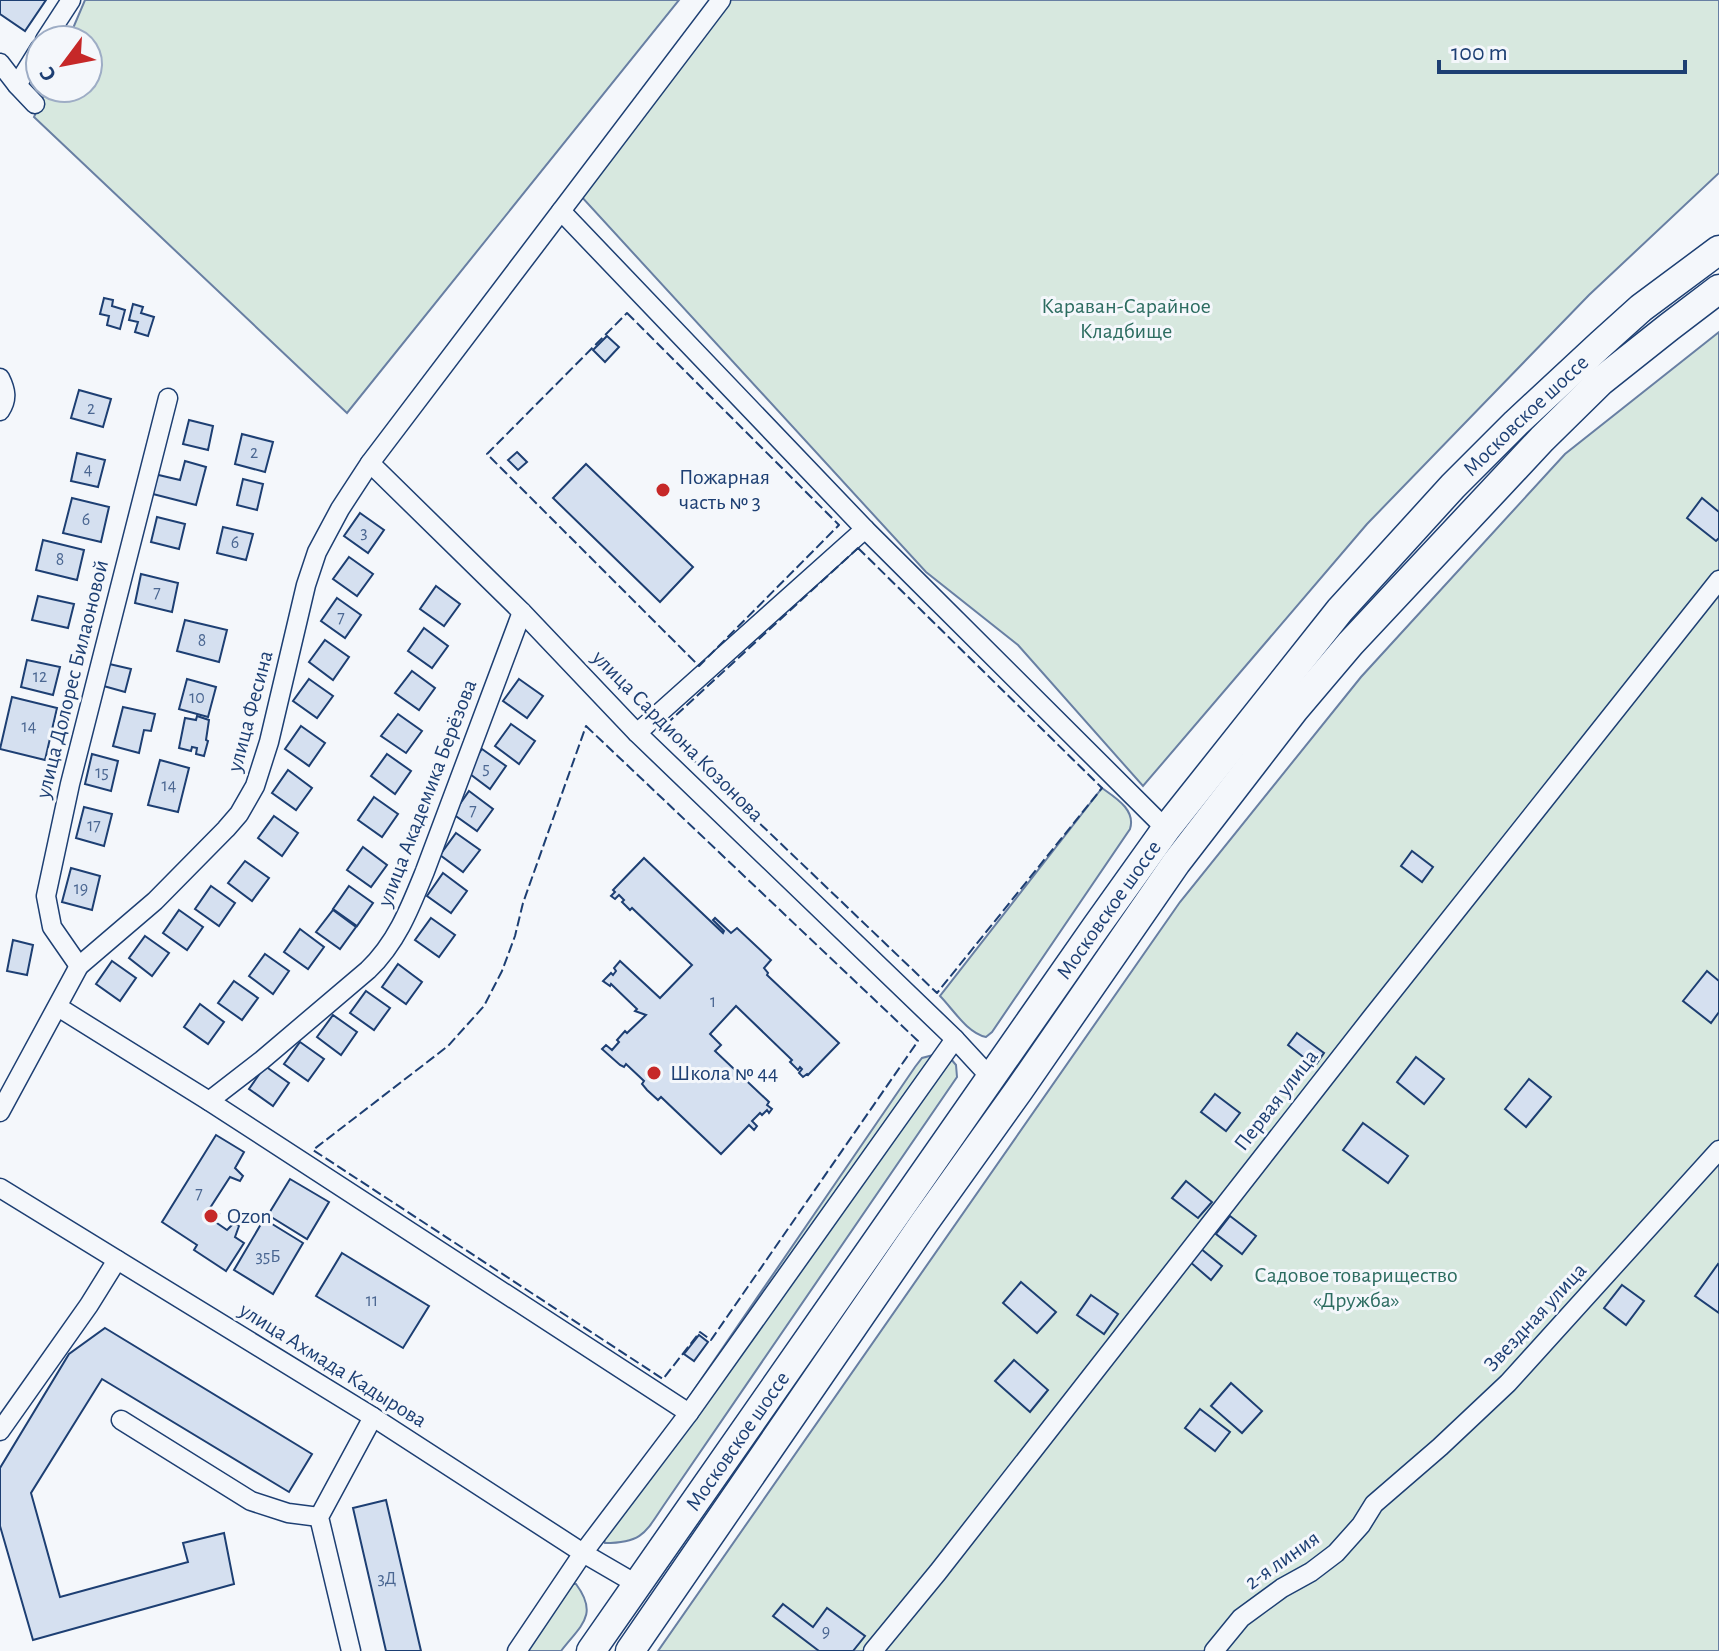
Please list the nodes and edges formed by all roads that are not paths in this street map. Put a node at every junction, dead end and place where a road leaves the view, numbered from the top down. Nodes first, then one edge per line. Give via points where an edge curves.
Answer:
1 (71, 0) edge
2 (721, 0) edge
3 (55, 24) edge
4 (0, 63) edge
5 (24, 74) edge
6 (17, 85) junction
7 (24, 92) edge
8 (561, 211) junction
9 (1719, 250) edge
10 (1719, 289) edge
11 (0, 378) edge
12 (168, 398) dead end
13 (0, 411) edge
14 (370, 463) junction
15 (865, 529) junction
16 (1719, 580) edge
17 (522, 612) junction
18 (637, 733) junction
19 (1166, 829) junction
20 (79, 966) junction
21 (58, 1007) junction
22 (955, 1039) junction
23 (991, 1078) junction
24 (209, 1101) junction
25 (0, 1112) edge
26 (1719, 1150) edge
27 (0, 1188) edge
28 (117, 1260) junction
29 (689, 1413) junction
30 (373, 1417) junction
31 (121, 1420) dead end
32 (0, 1431) edge
33 (1374, 1504) joint
34 (319, 1517) junction
35 (583, 1553) junction
36 (638, 1585) junction
37 (351, 1651) edge
38 (517, 1651) edge
39 (591, 1651) edge
40 (630, 1651) edge
41 (873, 1651) edge
42 (1214, 1651) edge

1 - 3 street
2 - 8 street, улица Фесина
4 - 6 street
5 - 6 street
6 - 7 street
8 - 14 street, улица Фесина
8 - 15 street
9 - 19 highway, Московское шоссе via 1641,308 1453,486 1340,610
10 - 40 highway, Московское шоссе via 1601,381 1542,439 1294,710 1176,863
11 - 13 street via 6,394
12 - 20 street, улица Долорес Билаоновой via 46,896 52,927
14 - 17 street, улица Сардиона Козонова
14 - 20 street, улица Фесина via 317,552 269,742 239,814 155,901
15 - 18 street
15 - 19 street
16 - 41 street, Первая улица
17 - 18 street, улица Сардиона Козонова
17 - 24 street, улица Академика Берёзова via 397,935 368,970
18 - 22 street, улица Сардиона Козонова
19 - 23 highway, Московское шоссе
20 - 21 street, улица Фесина
21 - 24 street
21 - 25 street, улица Фесина
22 - 23 street, улица Сардиона Козонова
22 - 29 street
23 - 36 highway, Московское шоссе
24 - 29 street
26 - 33 street, Звездная улица via 1508,1383
27 - 28 street, улица Ахмада Кадырова
28 - 30 street, улица Ахмада Кадырова
28 - 32 street
29 - 35 street
30 - 34 street
30 - 35 street, улица Ахмада Кадырова
31 - 34 street via 251,1501
33 - 42 street, 2-я линия via 1336,1553 1241,1618
34 - 37 street
35 - 36 street, улица Ахмада Кадырова
35 - 38 street
36 - 39 highway, Московское шоссе

